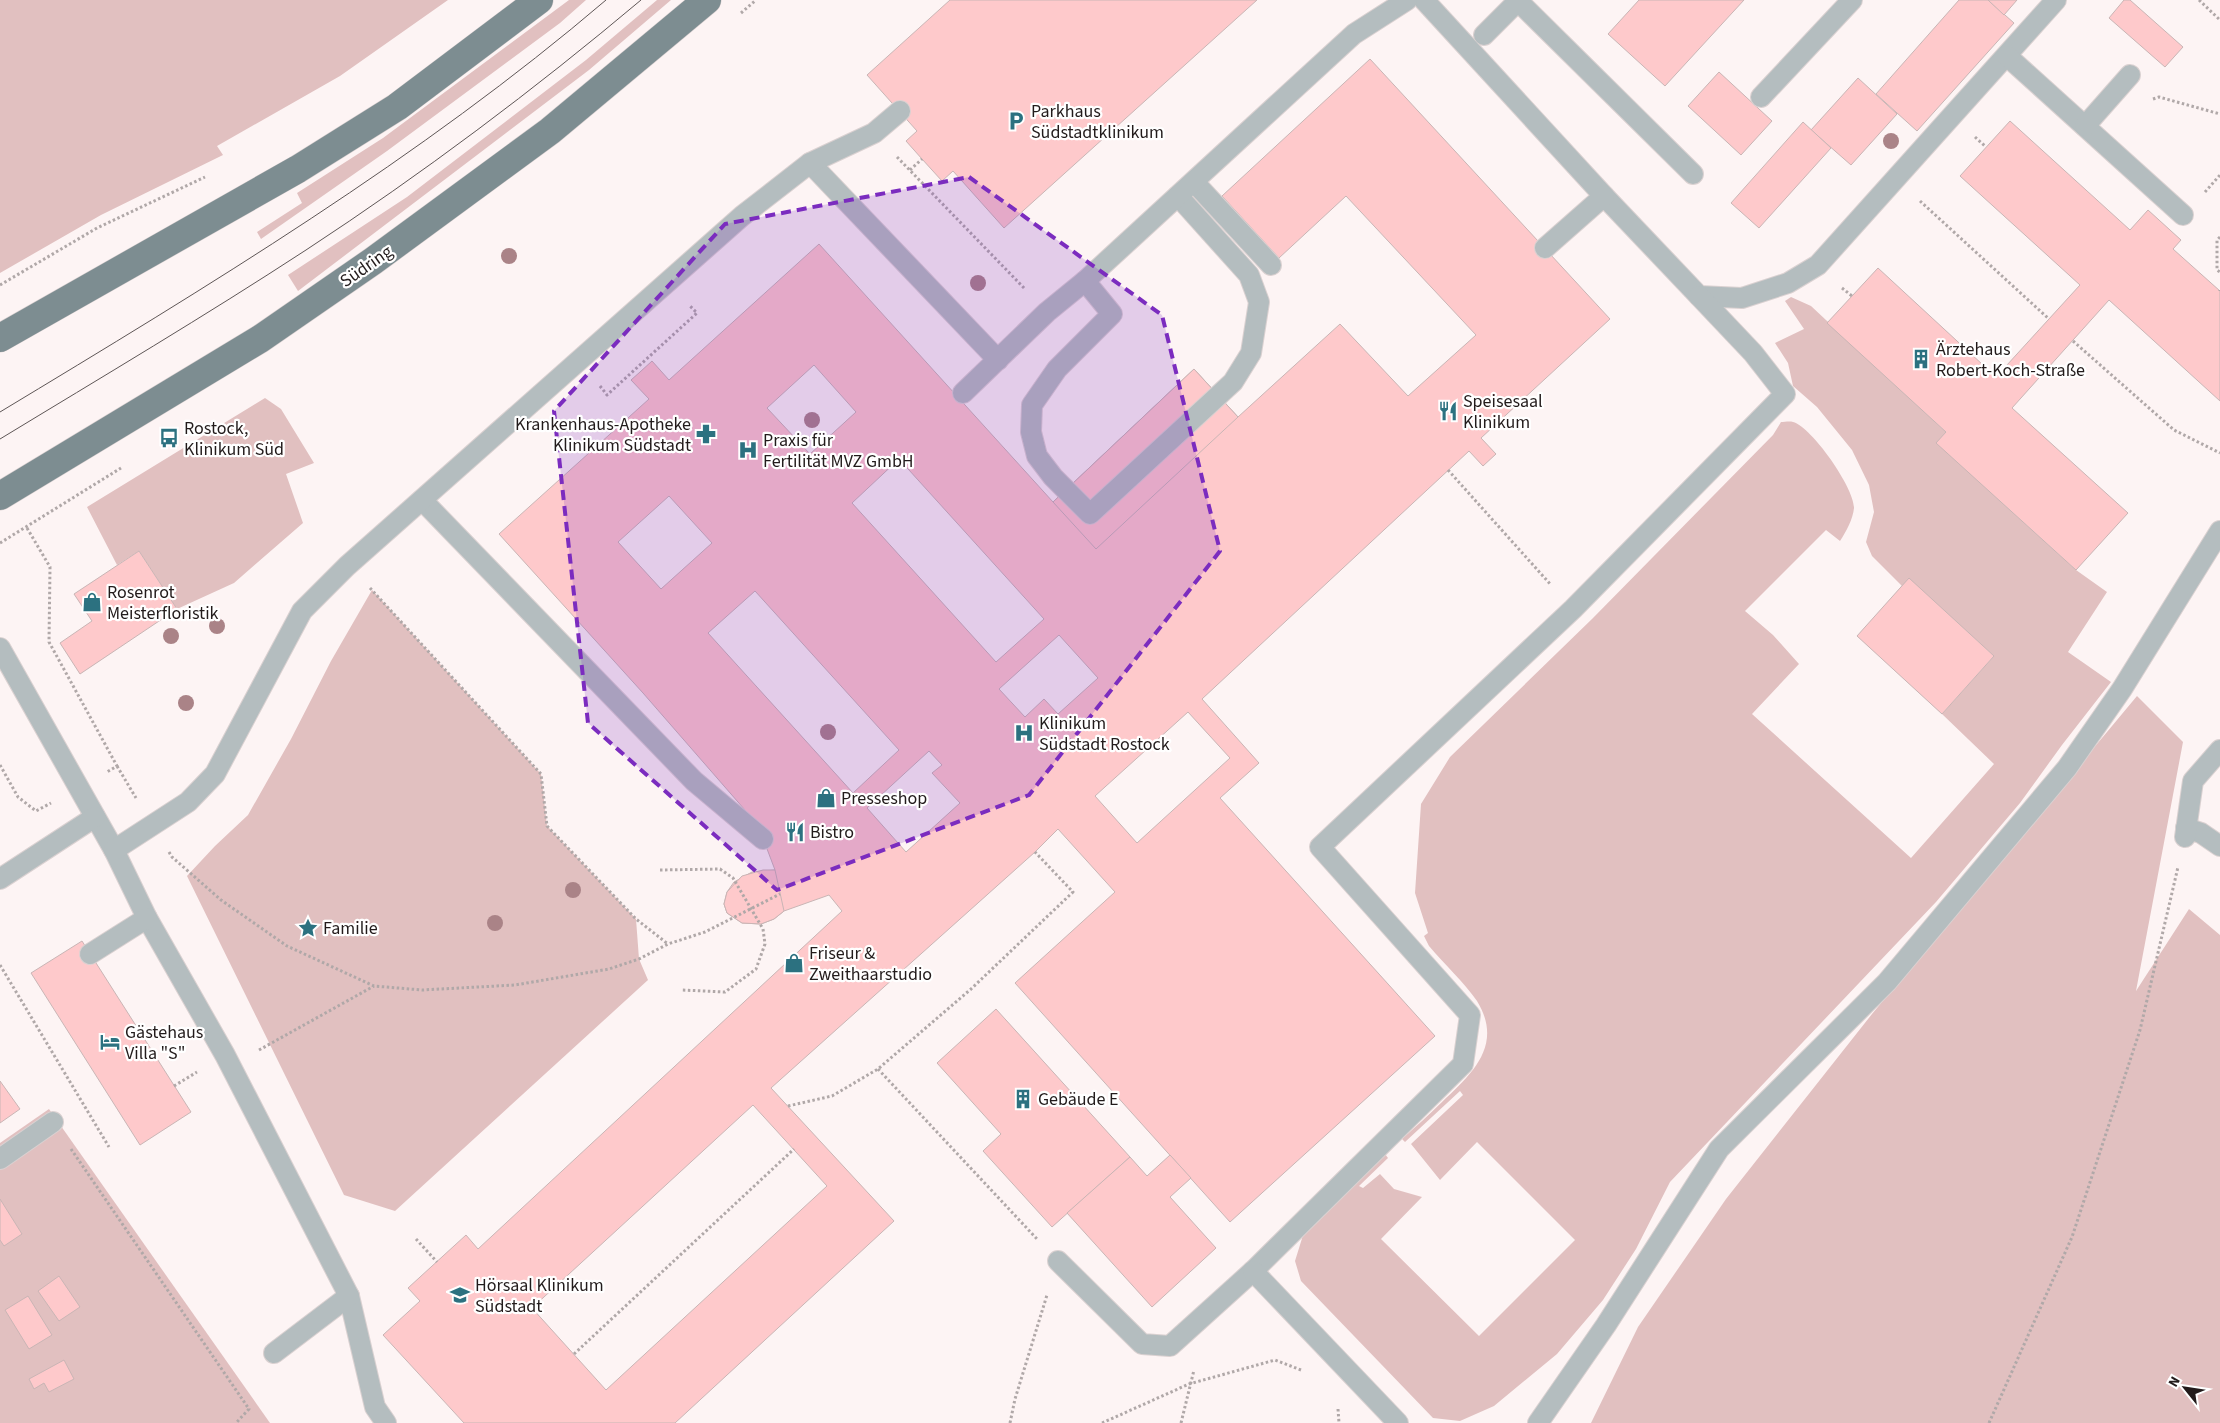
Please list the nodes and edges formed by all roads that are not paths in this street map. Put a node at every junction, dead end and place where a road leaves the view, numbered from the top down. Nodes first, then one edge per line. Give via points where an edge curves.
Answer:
1 (539, 0) edge
2 (707, 0) edge
3 (1407, 0) edge
4 (1424, 0) edge
5 (1852, 0) edge
6 (2056, 0) edge
7 (1484, 35) dead end
8 (2007, 56) junction
9 (2130, 75) dead end
10 (1761, 97) dead end
11 (900, 111) dead end
12 (2085, 126) junction
13 (810, 163) junction
14 (1693, 174) dead end
15 (1194, 182) junction
16 (1178, 196) junction
17 (1604, 196) junction
18 (2183, 215) dead end
19 (1545, 248) dead end
20 (1270, 265) dead end
21 (1085, 281) junction
22 (1699, 296) junction
23 (0, 338) edge
24 (998, 360) junction
25 (963, 393) dead end
26 (0, 496) edge
27 (422, 500) junction
28 (2220, 531) edge
29 (0, 648) edge
30 (2220, 750) edge
31 (95, 817) junction
32 (763, 839) dead end
33 (2220, 846) edge
34 (114, 850) junction
35 (0, 879) edge
36 (147, 918) junction
37 (90, 954) dead end
38 (53, 1122) road end
39 (0, 1159) edge
40 (1058, 1260) road end
41 (1253, 1271) junction
42 (349, 1296) junction
43 (274, 1353) dead end
44 (386, 1423) edge
45 (1398, 1423) edge
46 (1538, 1423) edge

1 - 23 main road via 356,133
2 - 26 main road, Südring via 550,131 373,261 260,339
3 - 15 lane via 1354,34
4 - 17 lane
5 - 10 lane
6 - 8 lane
7 - 14 lane via 1518,1
8 - 12 lane
8 - 22 lane via 1818,265 1788,284 1742,298
9 - 12 lane
11 - 13 lane via 874,133
12 - 18 lane
13 - 24 lane
13 - 27 lane via 742,216
15 - 16 lane
15 - 20 lane
16 - 21 lane
16 - 21 lane via 1249,275 1259,302 1251,353 1233,382 1090,514 1037,456 1031,432 1032,406 1057,369 1112,314
17 - 19 lane
17 - 22 lane
21 - 24 lane via 1047,312
22 - 41 lane via 1786,394 1573,609 1320,847 1470,1016 1464,1064
24 - 25 lane
27 - 32 lane via 694,781
27 - 34 lane via 302,610 215,774 188,802
28 - 46 lane via 2122,690 2067,768 1887,982 1719,1149 1606,1325
29 - 31 lane
30 - 33 lane via 2193,781 2185,832 2201,833
31 - 34 lane
31 - 35 lane
34 - 36 lane
36 - 37 lane
36 - 42 lane via 230,1066
38 - 39 lane
40 - 41 lane via 1142,1344 1170,1346
41 - 45 lane
42 - 43 lane
42 - 44 lane via 375,1407

